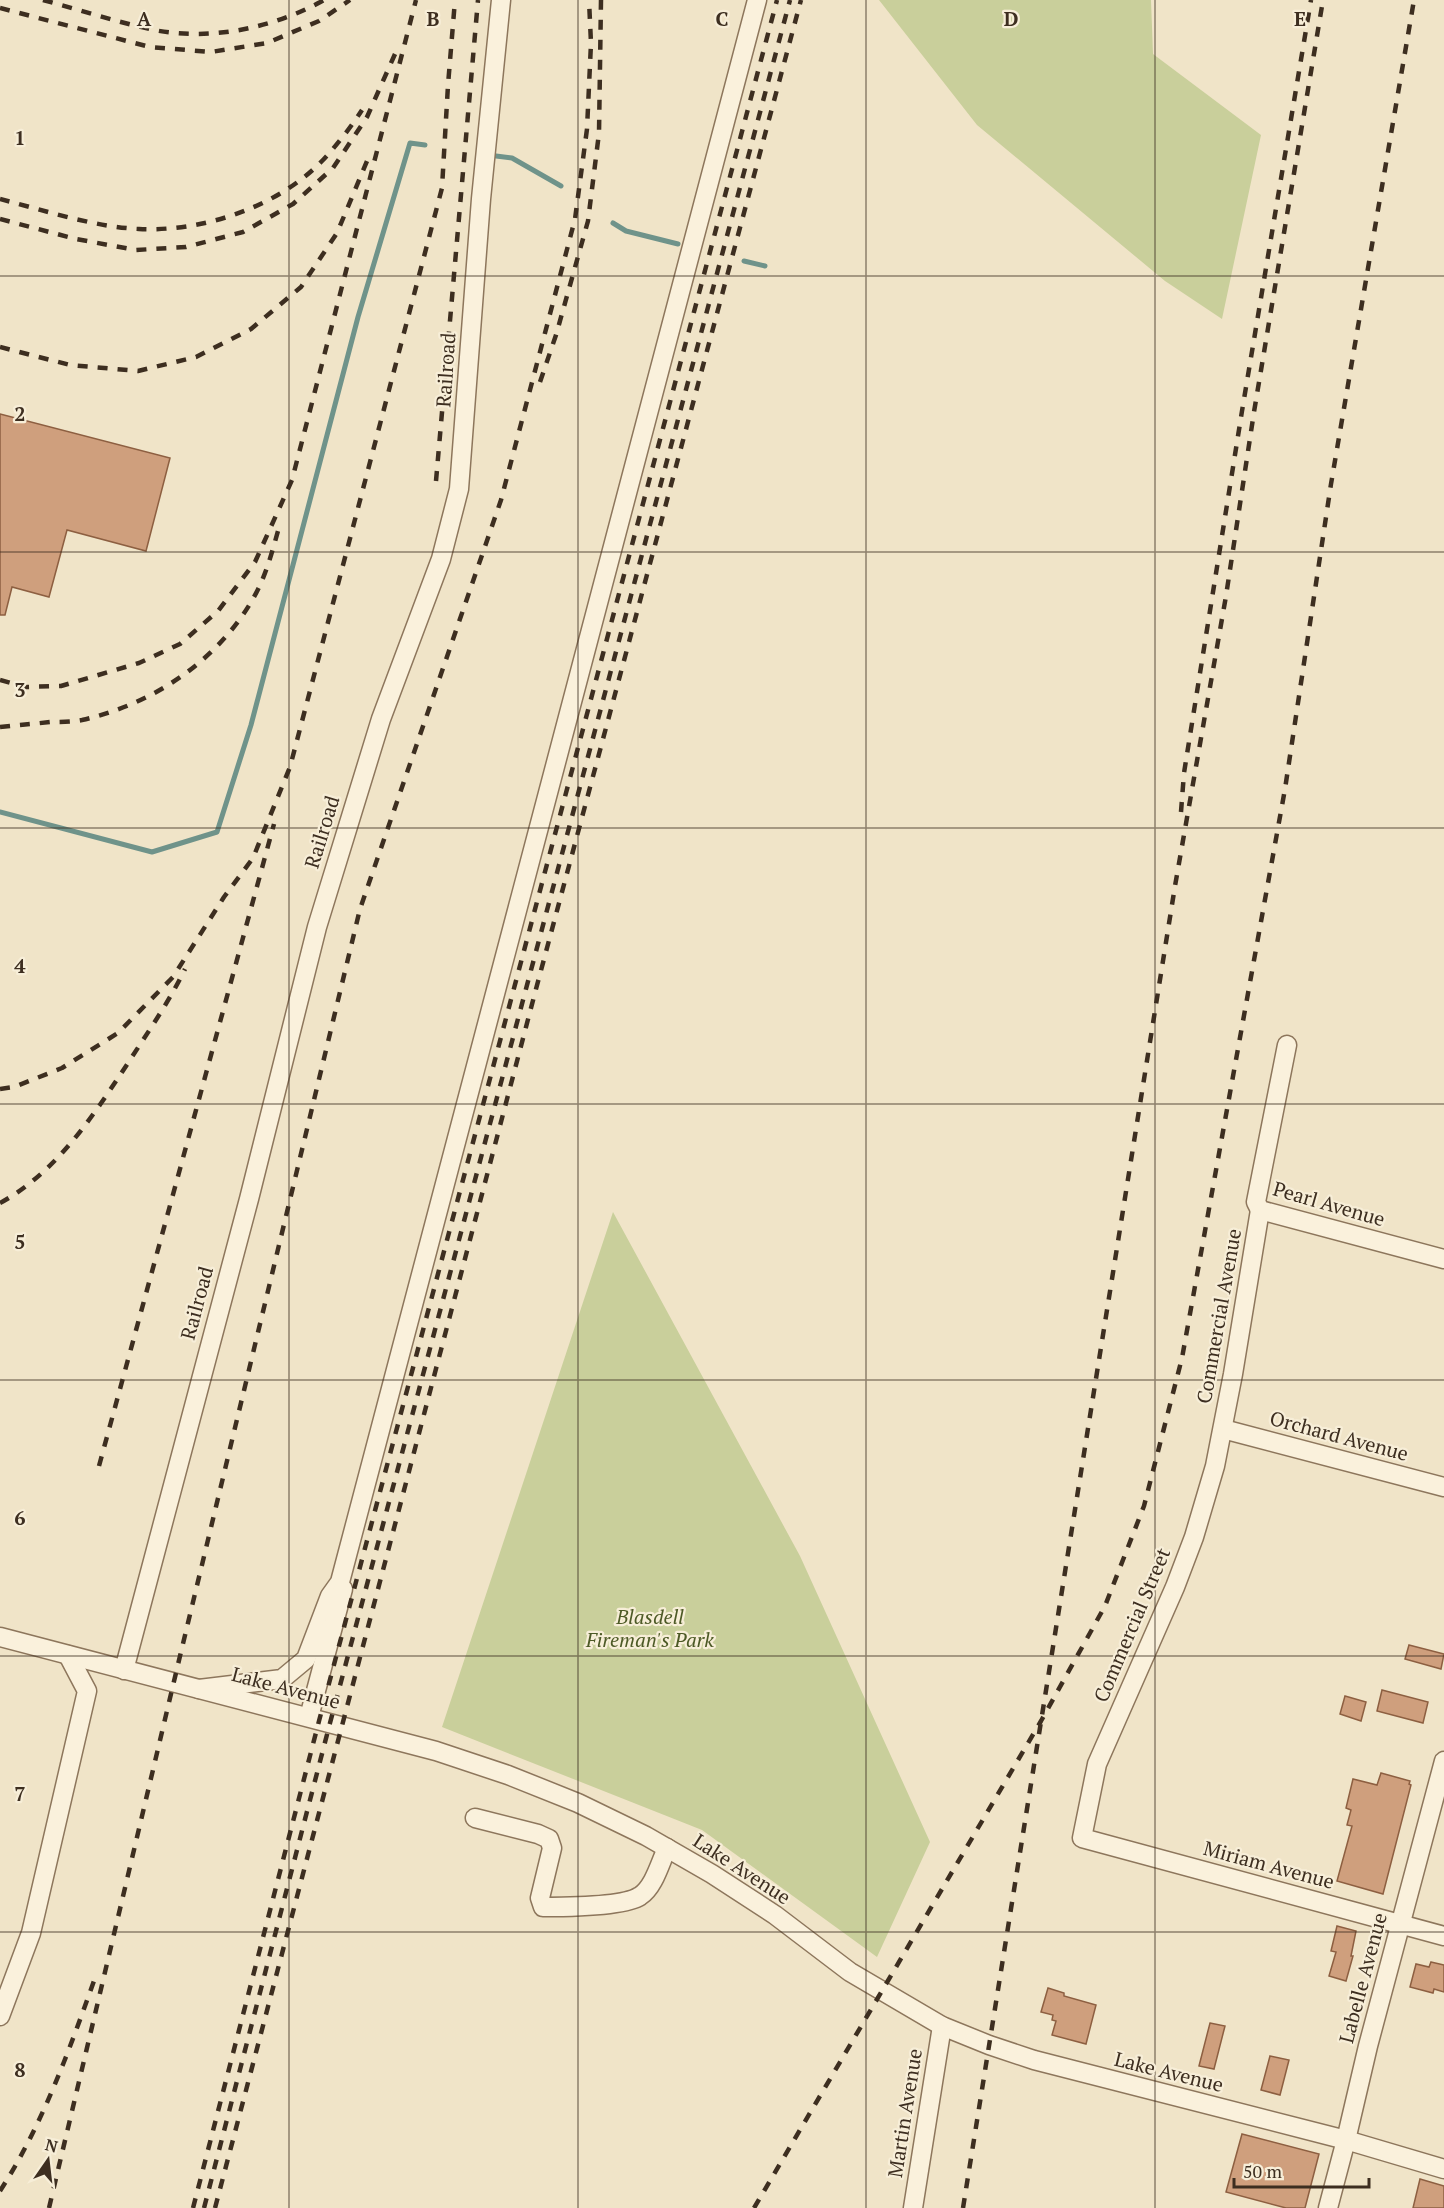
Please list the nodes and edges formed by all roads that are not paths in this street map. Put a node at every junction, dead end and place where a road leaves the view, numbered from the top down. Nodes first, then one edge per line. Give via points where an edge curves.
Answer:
1 (501, 0) edge
2 (757, 0) edge
3 (1287, 1045) dead end
4 (1260, 1210) junction
5 (1444, 1260) edge
6 (1223, 1429) junction
7 (1444, 1487) edge
8 (340, 1582) junction
9 (0, 1637) edge
10 (68, 1655) junction
11 (124, 1670) junction
12 (199, 1689) junction
13 (309, 1718) junction
14 (1444, 1761) edge
15 (475, 1818) dead end
16 (1082, 1838) joint
17 (667, 1848) junction
18 (1401, 1924) junction
19 (1444, 1936) edge
20 (0, 2016) edge
21 (942, 2026) junction
22 (1346, 2140) junction
23 (1444, 2169) edge
24 (913, 2208) edge
25 (1328, 2208) edge

1 - 11 street, Railroad via 459,489 441,559 381,719 317,927
2 - 8 street
3 - 4 street, Pearl Avenue via 1256,1202
4 - 5 street, Pearl Avenue
4 - 6 street, Commercial Avenue
6 - 7 street, Orchard Avenue
6 - 16 street, Commercial Street via 1179,1577 1096,1764
8 - 12 street via 330,1596 306,1659 282,1679
8 - 13 street via 344,1588
9 - 10 street, Lake Avenue
10 - 11 street, Lake Avenue
10 - 20 street via 87,1691 31,1933
11 - 12 street, Lake Avenue
12 - 13 street, Lake Avenue
13 - 17 street, Lake Avenue via 436,1751 508,1775 578,1803
14 - 18 street, Labelle Avenue
15 - 17 street via 549,1839 552,1848 540,1898 543,1907 611,1904 639,1897 650,1885
16 - 18 street, Miriam Avenue
17 - 21 street, Lake Avenue via 775,1915 850,1972
18 - 19 street, Miriam Avenue
18 - 22 street, Labelle Avenue
21 - 22 street, Lake Avenue via 1034,2060
21 - 24 street, Martin Avenue
22 - 23 street, Lake Avenue
22 - 25 street, Labelle Avenue

